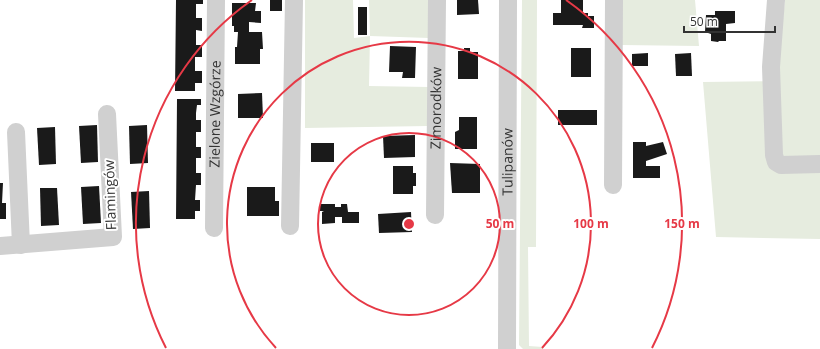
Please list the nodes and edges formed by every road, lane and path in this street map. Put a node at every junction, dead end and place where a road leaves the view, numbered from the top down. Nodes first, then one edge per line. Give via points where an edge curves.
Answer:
1 (216, 0) edge
2 (294, 0) edge
3 (437, 0) edge
4 (508, 0) edge
5 (614, 0) edge
6 (776, 0) edge
7 (107, 114) dead end
8 (16, 132) dead end
9 (820, 164) edge
10 (613, 185) dead end
11 (435, 215) dead end
12 (290, 226) dead end
13 (214, 228) dead end
14 (21, 245) junction
15 (0, 246) edge
16 (507, 349) edge

1 - 13 street, Zielone Wzgórze
2 - 12 street
3 - 11 street, Zimorodków
4 - 16 street, Tulipanów
5 - 10 street
6 - 9 street via 771,67 774,155 776,162 782,165
7 - 14 street, Flamingów via 113,237
8 - 14 street
14 - 15 street, Flamingów

